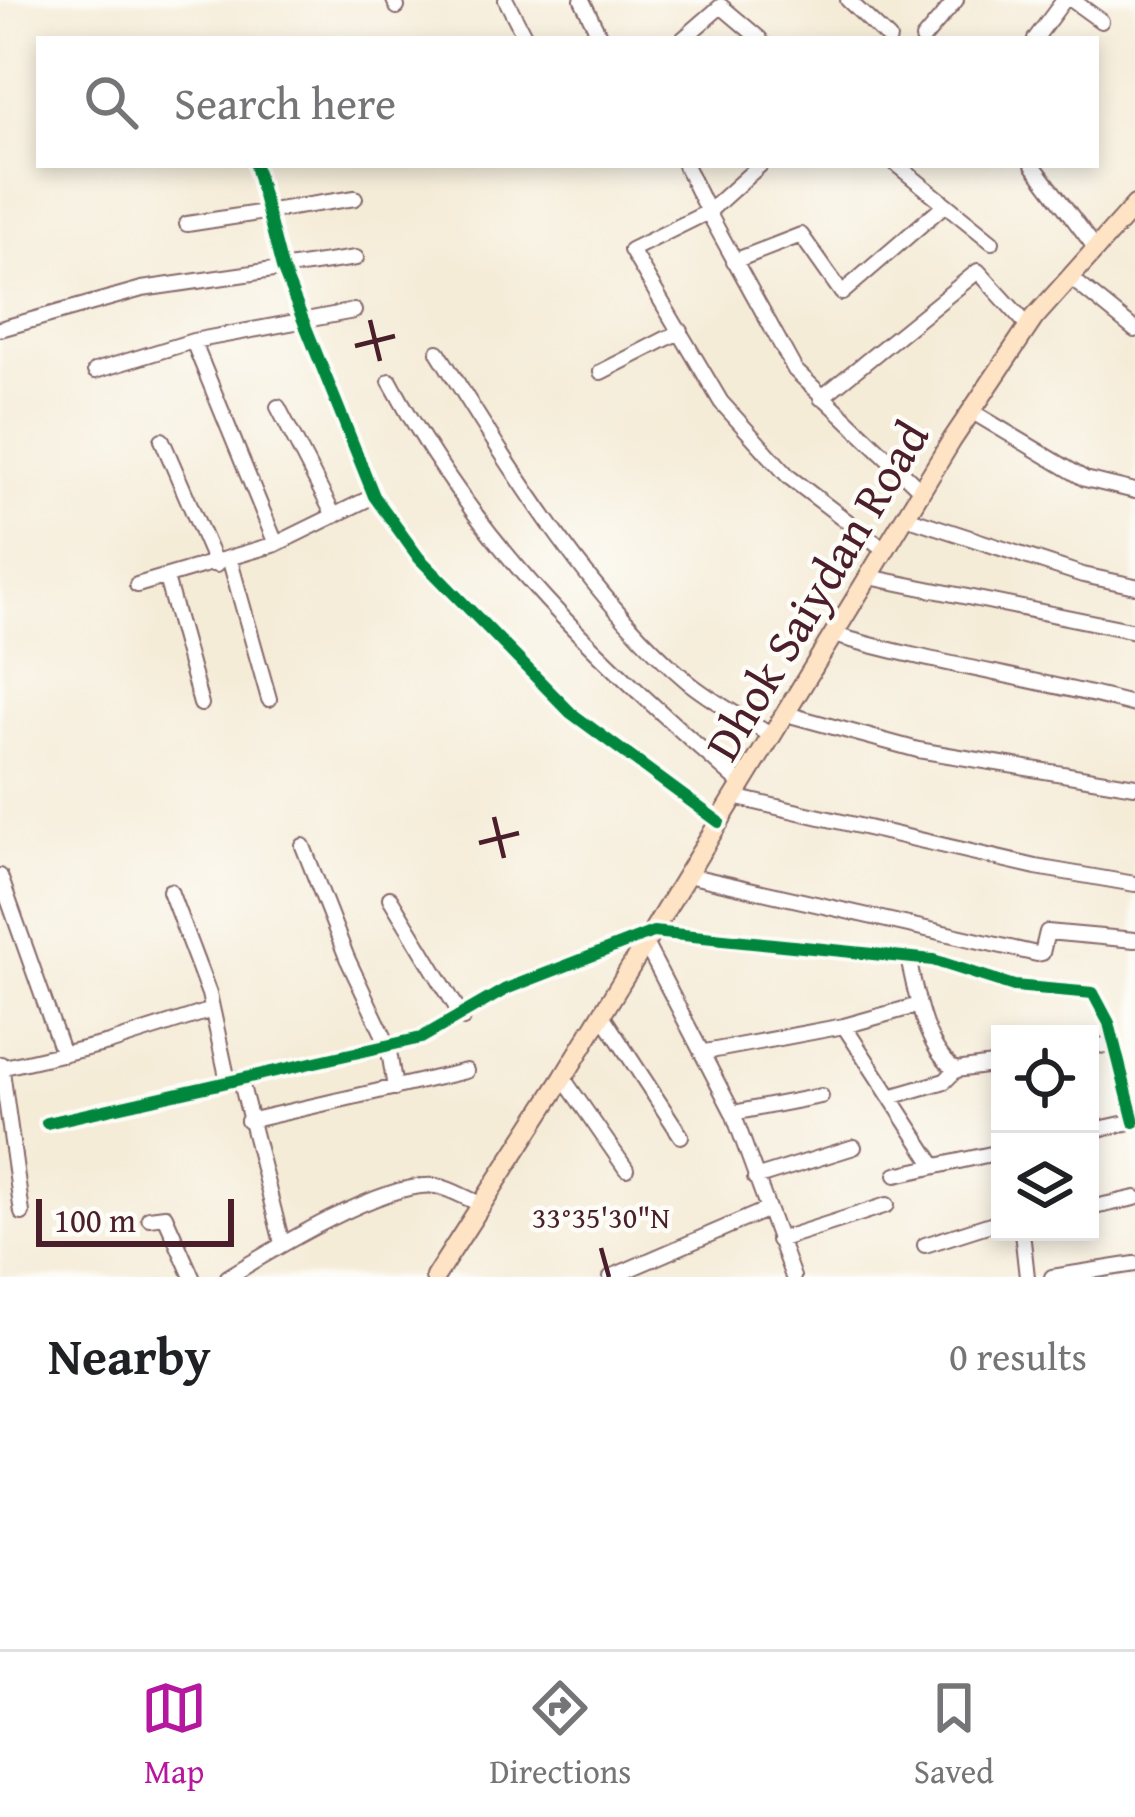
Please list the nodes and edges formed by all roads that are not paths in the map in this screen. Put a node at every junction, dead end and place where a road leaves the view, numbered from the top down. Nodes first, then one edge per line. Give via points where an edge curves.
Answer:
1 (506, 0) edge
2 (582, 0) edge
3 (848, 0) edge
4 (956, 0) edge
5 (1068, 0) edge
6 (1101, 21) dead end
7 (524, 36) edge
8 (600, 36) edge
9 (687, 36) edge
10 (757, 36) edge
11 (886, 36) edge
12 (925, 36) edge
13 (1038, 36) edge
14 (256, 168) edge
15 (686, 168) edge
16 (757, 168) edge
17 (900, 168) edge
18 (1035, 168) edge
19 (355, 198) dead end
20 (1135, 205) edge
21 (943, 206) junction
22 (708, 212) junction
23 (266, 213) junction
24 (187, 224) dead end
25 (992, 242) dead end
26 (1097, 250) junction
27 (356, 258) dead end
28 (734, 260) junction
29 (282, 268) junction
30 (1071, 278) junction
31 (354, 311) dead end
32 (302, 318) junction
33 (1029, 327) junction
34 (0, 329) edge
35 (1135, 331) edge
36 (681, 332) junction
37 (193, 341) junction
38 (438, 352) dead end
39 (95, 371) dead end
40 (601, 372) dead end
41 (390, 381) dead end
42 (821, 398) junction
43 (278, 407) dead end
44 (971, 411) junction
45 (162, 440) dead end
46 (922, 491) junction
47 (1135, 491) edge
48 (374, 496) junction
49 (334, 516) junction
50 (906, 517) junction
51 (276, 544) junction
52 (885, 550) junction
53 (223, 563) junction
54 (868, 577) junction
55 (166, 578) junction
56 (137, 585) dead end
57 (1135, 586) edge
58 (1135, 631) edge
59 (833, 635) junction
60 (269, 699) dead end
61 (201, 704) dead end
62 (1135, 705) edge
63 (786, 714) junction
64 (772, 736) junction
65 (1135, 786) edge
66 (738, 791) junction
67 (719, 822) junction
68 (303, 846) dead end
69 (687, 875) junction
70 (0, 876) edge
71 (1135, 884) edge
72 (170, 890) dead end
73 (390, 898) dead end
74 (649, 939) junction
75 (1135, 940) edge
76 (908, 958) junction
77 (920, 1005) junction
78 (212, 1010) junction
79 (602, 1015) junction
80 (463, 1018) junction
81 (844, 1026) junction
82 (1099, 1043) edge
83 (388, 1045) junction
84 (1113, 1046) junction
85 (705, 1052) junction
86 (63, 1054) junction
87 (1, 1065) edge
88 (991, 1065) edge
89 (956, 1070) junction
90 (466, 1072) dead end
91 (563, 1078) junction
92 (234, 1080) junction
93 (395, 1088) junction
94 (820, 1096) dead end
95 (890, 1097) junction
96 (733, 1113) junction
97 (248, 1121) junction
98 (1134, 1122) edge
99 (47, 1123) dead end
100 (1099, 1129) edge
101 (681, 1136) dead end
102 (854, 1147) dead end
103 (991, 1154) edge
104 (935, 1166) junction
105 (626, 1169) dead end
106 (896, 1175) dead end
107 (754, 1178) junction
108 (1135, 1198) edge
109 (481, 1204) junction
110 (887, 1205) dead end
111 (1099, 1206) edge
112 (766, 1210) junction
113 (22, 1213) dead end
114 (149, 1217) dead end
115 (991, 1224) edge
116 (778, 1240) junction
117 (1023, 1241) edge
118 (282, 1243) junction
119 (925, 1245) dead end
120 (1135, 1264) edge
121 (192, 1277) edge
122 (228, 1277) edge
123 (435, 1277) edge
124 (611, 1277) edge
125 (793, 1277) edge
126 (1027, 1277) edge
127 (1052, 1277) edge

1 - 7 street
2 - 8 street
3 - 11 street
4 - 12 street
5 - 6 street
5 - 13 street
9 - 10 street via 722,6
14 - 23 street
15 - 22 street
16 - 22 street
17 - 21 street
18 - 26 street
19 - 23 street
20 - 26 main road, Dhok Saiydan Road
21 - 25 street
21 - 28 street via 842,293 801,235
22 - 28 street
22 - 36 street via 631,250
23 - 24 street
23 - 29 street
26 - 30 main road, Dhok Saiydan Road
27 - 29 street
28 - 42 street via 780,348
29 - 32 street
29 - 34 street via 142,289
30 - 33 main road, Dhok Saiydan Road
30 - 35 street
31 - 32 street
32 - 37 street
32 - 48 street
33 - 42 street via 978,271
33 - 44 main road, Dhok Saiydan Road
36 - 40 street
36 - 52 street via 721,402 788,477
37 - 39 street
37 - 51 street
38 - 64 street via 493,441 639,634 691,684
41 - 66 street via 453,491 541,597
42 - 46 street
43 - 49 street
44 - 46 main road, Dhok Saiydan Road
44 - 47 street via 1085,479
45 - 53 street
46 - 50 main road, Dhok Saiydan Road
48 - 49 street
48 - 67 street via 434,574 571,712
49 - 51 street
50 - 52 main road, Dhok Saiydan Road
50 - 57 street
51 - 53 street
52 - 54 main road, Dhok Saiydan Road
53 - 55 street
53 - 60 street
54 - 58 street
54 - 59 main road, Dhok Saiydan Road
55 - 56 street
55 - 61 street
59 - 62 street
59 - 63 main road, Dhok Saiydan Road
63 - 64 main road, Dhok Saiydan Road
63 - 65 street via 917,750
64 - 66 main road, Dhok Saiydan Road
66 - 67 main road, Dhok Saiydan Road
66 - 71 street via 1036,867
67 - 69 main road, Dhok Saiydan Road
68 - 83 street
69 - 74 main road, Dhok Saiydan Road
69 - 75 street via 1037,954 1050,931
70 - 86 street
72 - 78 street
73 - 80 street
74 - 76 street
74 - 79 main road, Dhok Saiydan Road
74 - 80 street via 506,989
74 - 85 street
76 - 77 street
76 - 84 street via 1014,986 1093,993
77 - 81 street
77 - 89 street
78 - 86 street
78 - 92 street
79 - 91 main road, Dhok Saiydan Road
79 - 101 street
80 - 83 street
81 - 85 street
81 - 95 street
82 - 84 street
83 - 92 street
83 - 93 street
84 - 98 street
85 - 96 street
86 - 87 street
87 - 113 street
88 - 89 street
89 - 95 street via 945,1081
90 - 93 street
91 - 105 street
91 - 109 main road, Dhok Saiydan Road
92 - 97 street
92 - 99 street
93 - 97 street
94 - 96 street
95 - 104 street
96 - 107 street
97 - 118 street
98 - 100 street
102 - 107 street
103 - 104 street
104 - 106 street
107 - 112 street
108 - 111 street
109 - 118 street via 435,1186 370,1201
109 - 123 main road, Dhok Saiydan Road
110 - 116 street
112 - 116 street
112 - 124 street
114 - 121 street via 165,1216
115 - 119 street
116 - 125 street
117 - 126 street
118 - 122 street
120 - 127 street

